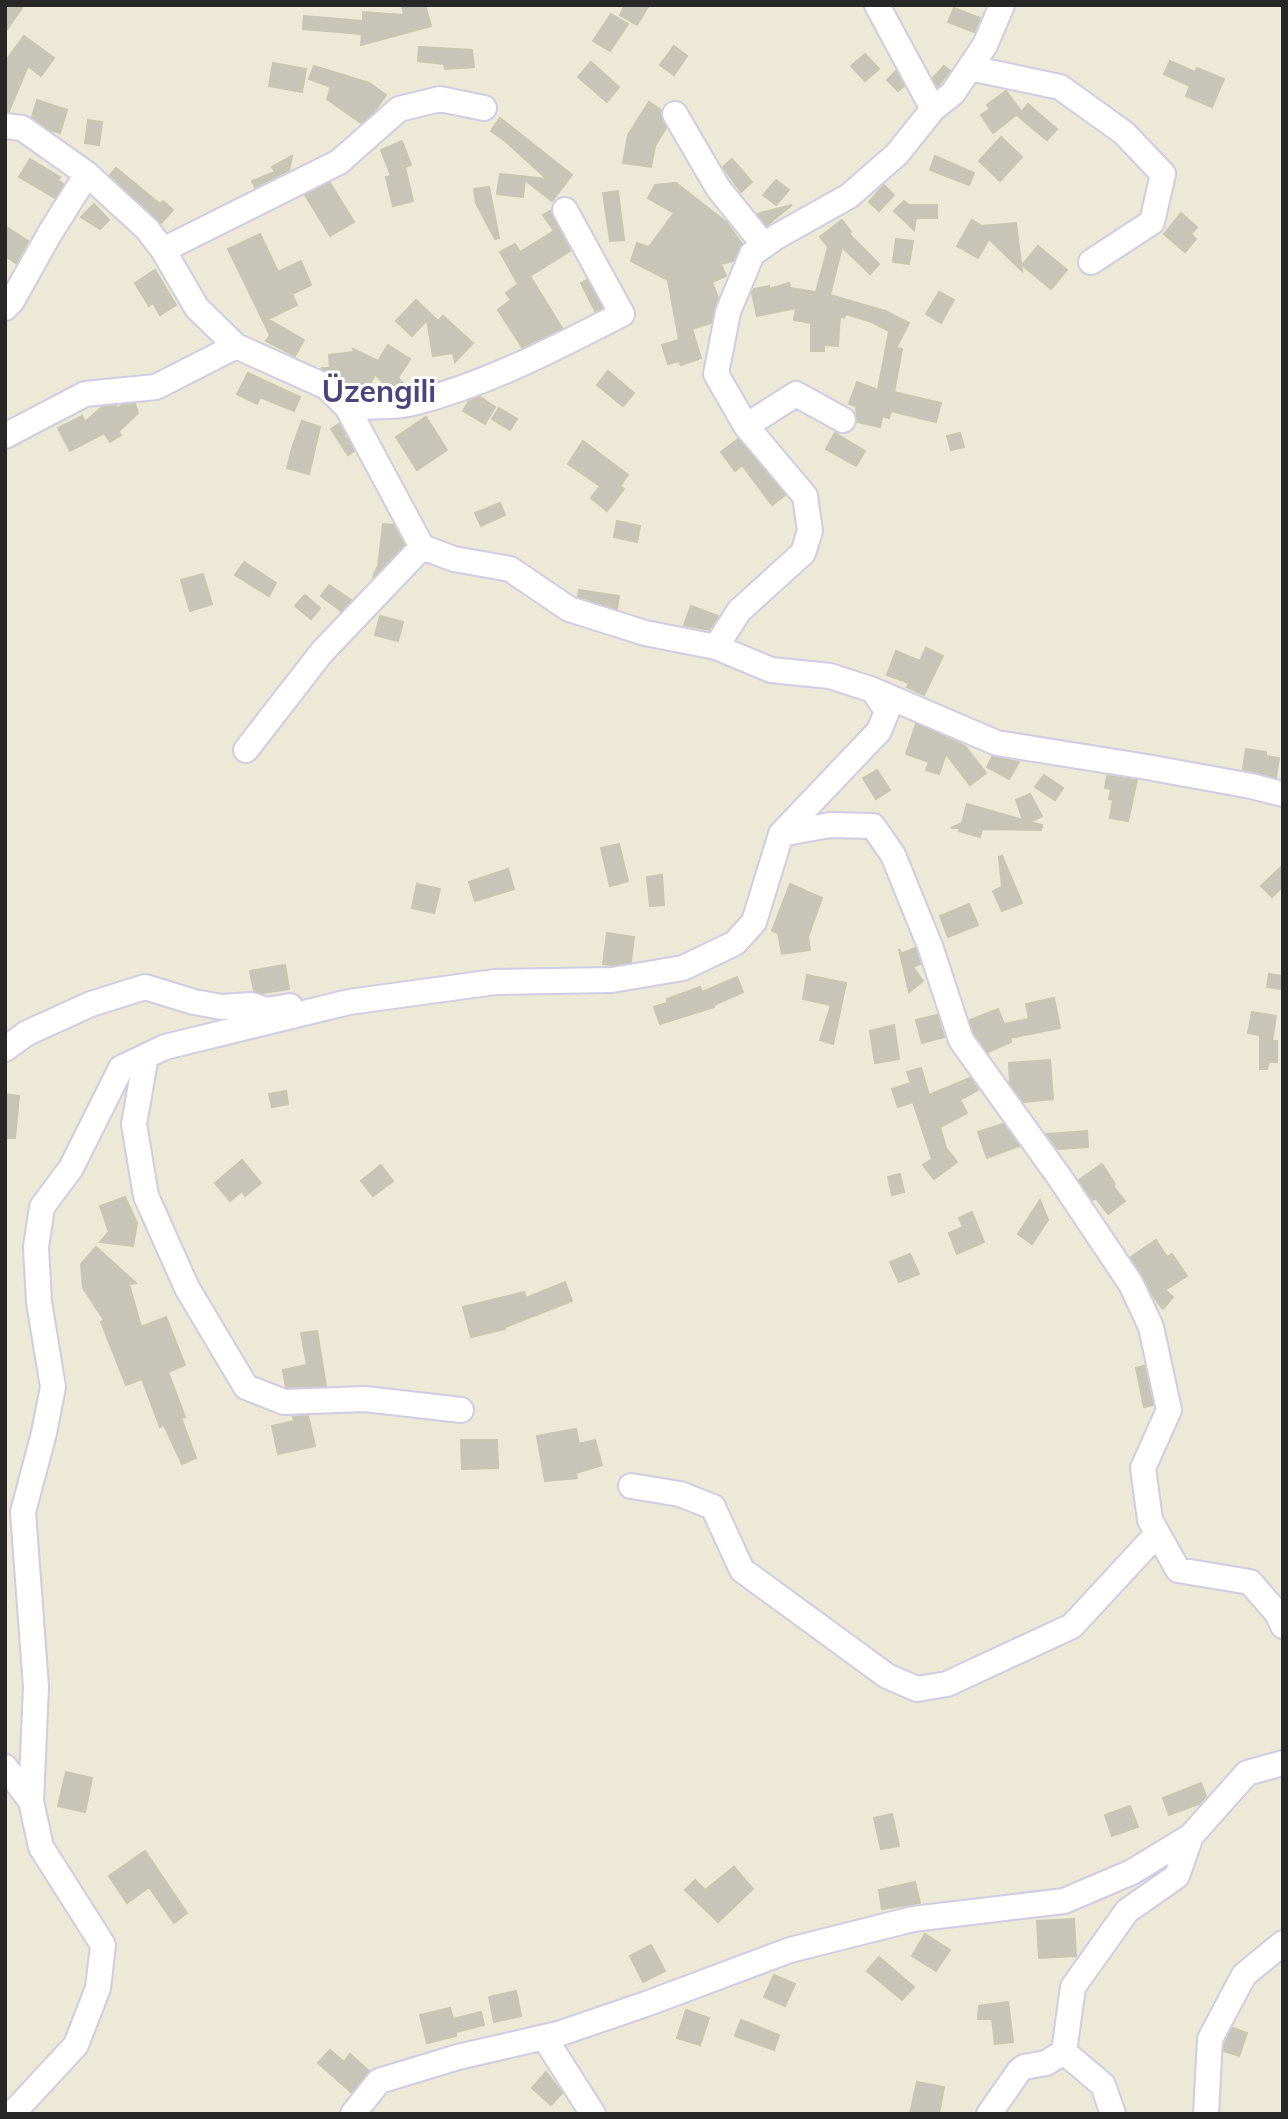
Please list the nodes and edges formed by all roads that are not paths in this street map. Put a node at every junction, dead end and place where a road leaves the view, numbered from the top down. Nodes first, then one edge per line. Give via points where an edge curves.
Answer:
1 (877, 5) edge
2 (1002, 5) edge
3 (970, 68) junction
4 (484, 108) dead end
5 (933, 109) junction
6 (675, 114) dead end
7 (5, 126) edge
8 (87, 174) junction
9 (565, 209) dead end
10 (764, 245) junction
11 (163, 250) junction
12 (1091, 262) dead end
13 (5, 308) edge
14 (236, 346) junction
15 (347, 407) junction
16 (843, 420) dead end
17 (746, 426) junction
18 (5, 436) edge
19 (422, 547) junction
20 (716, 647) junction
21 (873, 690) junction
22 (246, 750) dead end
23 (1283, 794) edge
24 (781, 834) junction
25 (347, 1003) junction
26 (5, 1049) edge
27 (146, 1056) junction
28 (461, 1410) dead end
29 (631, 1486) dead end
30 (1157, 1534) junction
31 (1283, 1626) edge
32 (1283, 1763) edge
33 (5, 1767) edge
34 (32, 1801) junction
35 (1191, 1836) junction
36 (1283, 1943) edge
37 (544, 2037) junction
38 (1064, 2052) junction
39 (12, 2114) edge
40 (353, 2114) edge
41 (593, 2114) edge
42 (989, 2114) edge
43 (1113, 2114) edge
44 (1206, 2114) edge

1 - 5 street
2 - 3 street
3 - 5 street via 953,93
3 - 12 street via 1060,88 1124,133 1163,174 1152,222
4 - 11 street via 440,99 399,109 339,162
5 - 10 street via 897,154 849,195
6 - 10 street via 718,188
7 - 8 street via 22,128
8 - 11 street via 148,229
8 - 13 street
9 - 15 street via 622,314 493,377 415,403
10 - 17 street via 752,254 728,312 716,374
11 - 14 street via 197,308
14 - 15 street via 327,387
14 - 18 street via 156,387 86,394
15 - 19 street
16 - 17 street via 796,394
17 - 20 street via 805,496 810,531 803,553 739,611
19 - 20 street via 454,559 510,569 569,609 645,633
19 - 22 street via 322,652
20 - 21 street via 771,670 830,676
21 - 23 street via 997,743
21 - 24 street via 887,711 879,732
24 - 25 street via 754,922 734,943 683,968 612,980 495,982
24 - 30 street via 830,825 873,826 893,855 961,1040 1131,1284 1151,1327 1169,1410 1143,1468 1150,1520
25 - 26 street via 267,1010 251,1005 222,1007 145,987 91,1004 27,1033
25 - 27 street via 165,1047
27 - 28 street via 134,1124 146,1196 187,1288 246,1387 284,1402 365,1399
27 - 34 street via 121,1068 40,1220 36,1247 39,1302 53,1387 23,1512 36,1688
29 - 30 street via 680,1494 713,1507 742,1570 887,1676 917,1689 947,1684 1072,1626
30 - 31 street via 1178,1570 1250,1581
32 - 35 street via 1247,1773
33 - 34 street
34 - 39 street via 41,1847 103,1945 98,1988 76,2045
35 - 37 street via 1132,1871 1064,1901 913,1919 790,1950
35 - 38 street via 1177,1876 1127,1911 1073,1987
36 - 44 street via 1244,1975 1210,2039
37 - 40 street via 379,2081
37 - 41 street
38 - 42 street via 1019,2071
38 - 43 street via 1103,2085

